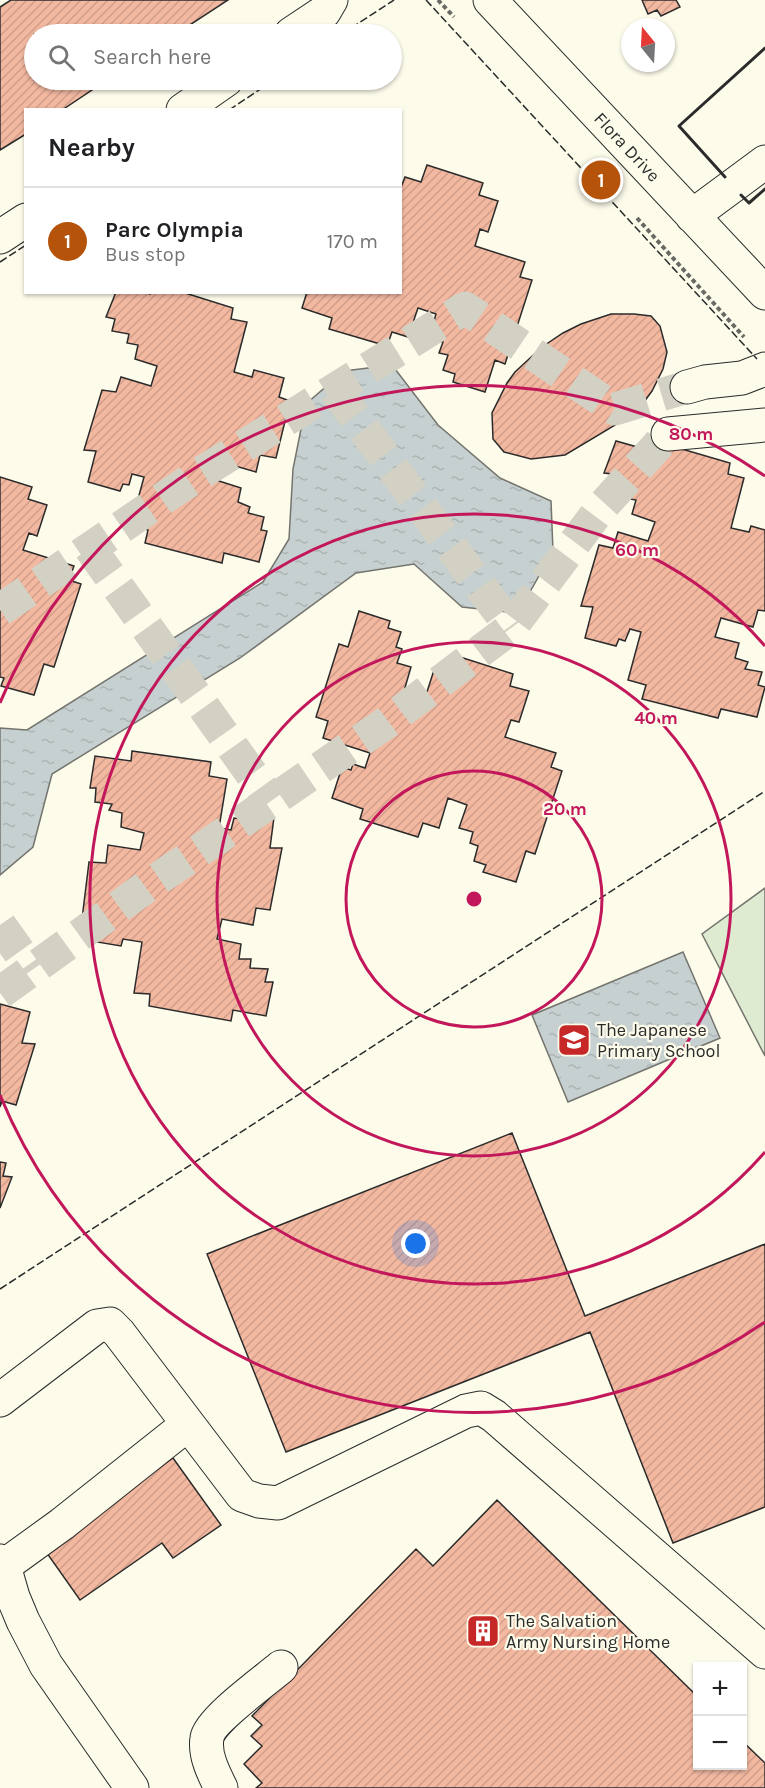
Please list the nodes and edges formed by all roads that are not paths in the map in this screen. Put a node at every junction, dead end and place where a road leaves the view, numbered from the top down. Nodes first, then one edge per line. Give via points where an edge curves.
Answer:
1 (331, 0) edge
2 (490, 0) edge
3 (306, 24) edge
4 (212, 90) edge
5 (186, 108) edge
6 (765, 162) edge
7 (692, 216) junction
8 (24, 220) edge
9 (0, 237) edge
10 (765, 293) edge
11 (753, 374) edge
12 (687, 387) tunnel mouth
13 (765, 424) edge
14 (668, 434) tunnel mouth
15 (0, 1400) edge
16 (188, 1424) junction
17 (2, 1564) edge
18 (765, 1652) edge
19 (281, 1667) dead end
20 (132, 1788) edge
21 (221, 1788) edge

1 - 3 street via 324,12
2 - 7 street, Flora Drive
4 - 5 street
6 - 7 street
7 - 10 street, Flora Drive
8 - 9 street
11 - 12 street
11 - 13 street via 727,391 731,411
13 - 14 street
15 - 16 street via 97,1326 110,1324
16 - 17 street via 62,1524
16 - 18 street via 242,1495 278,1503 466,1411 481,1408
17 - 20 street via 23,1621 46,1665
19 - 21 street via 213,1725 207,1738 210,1764

